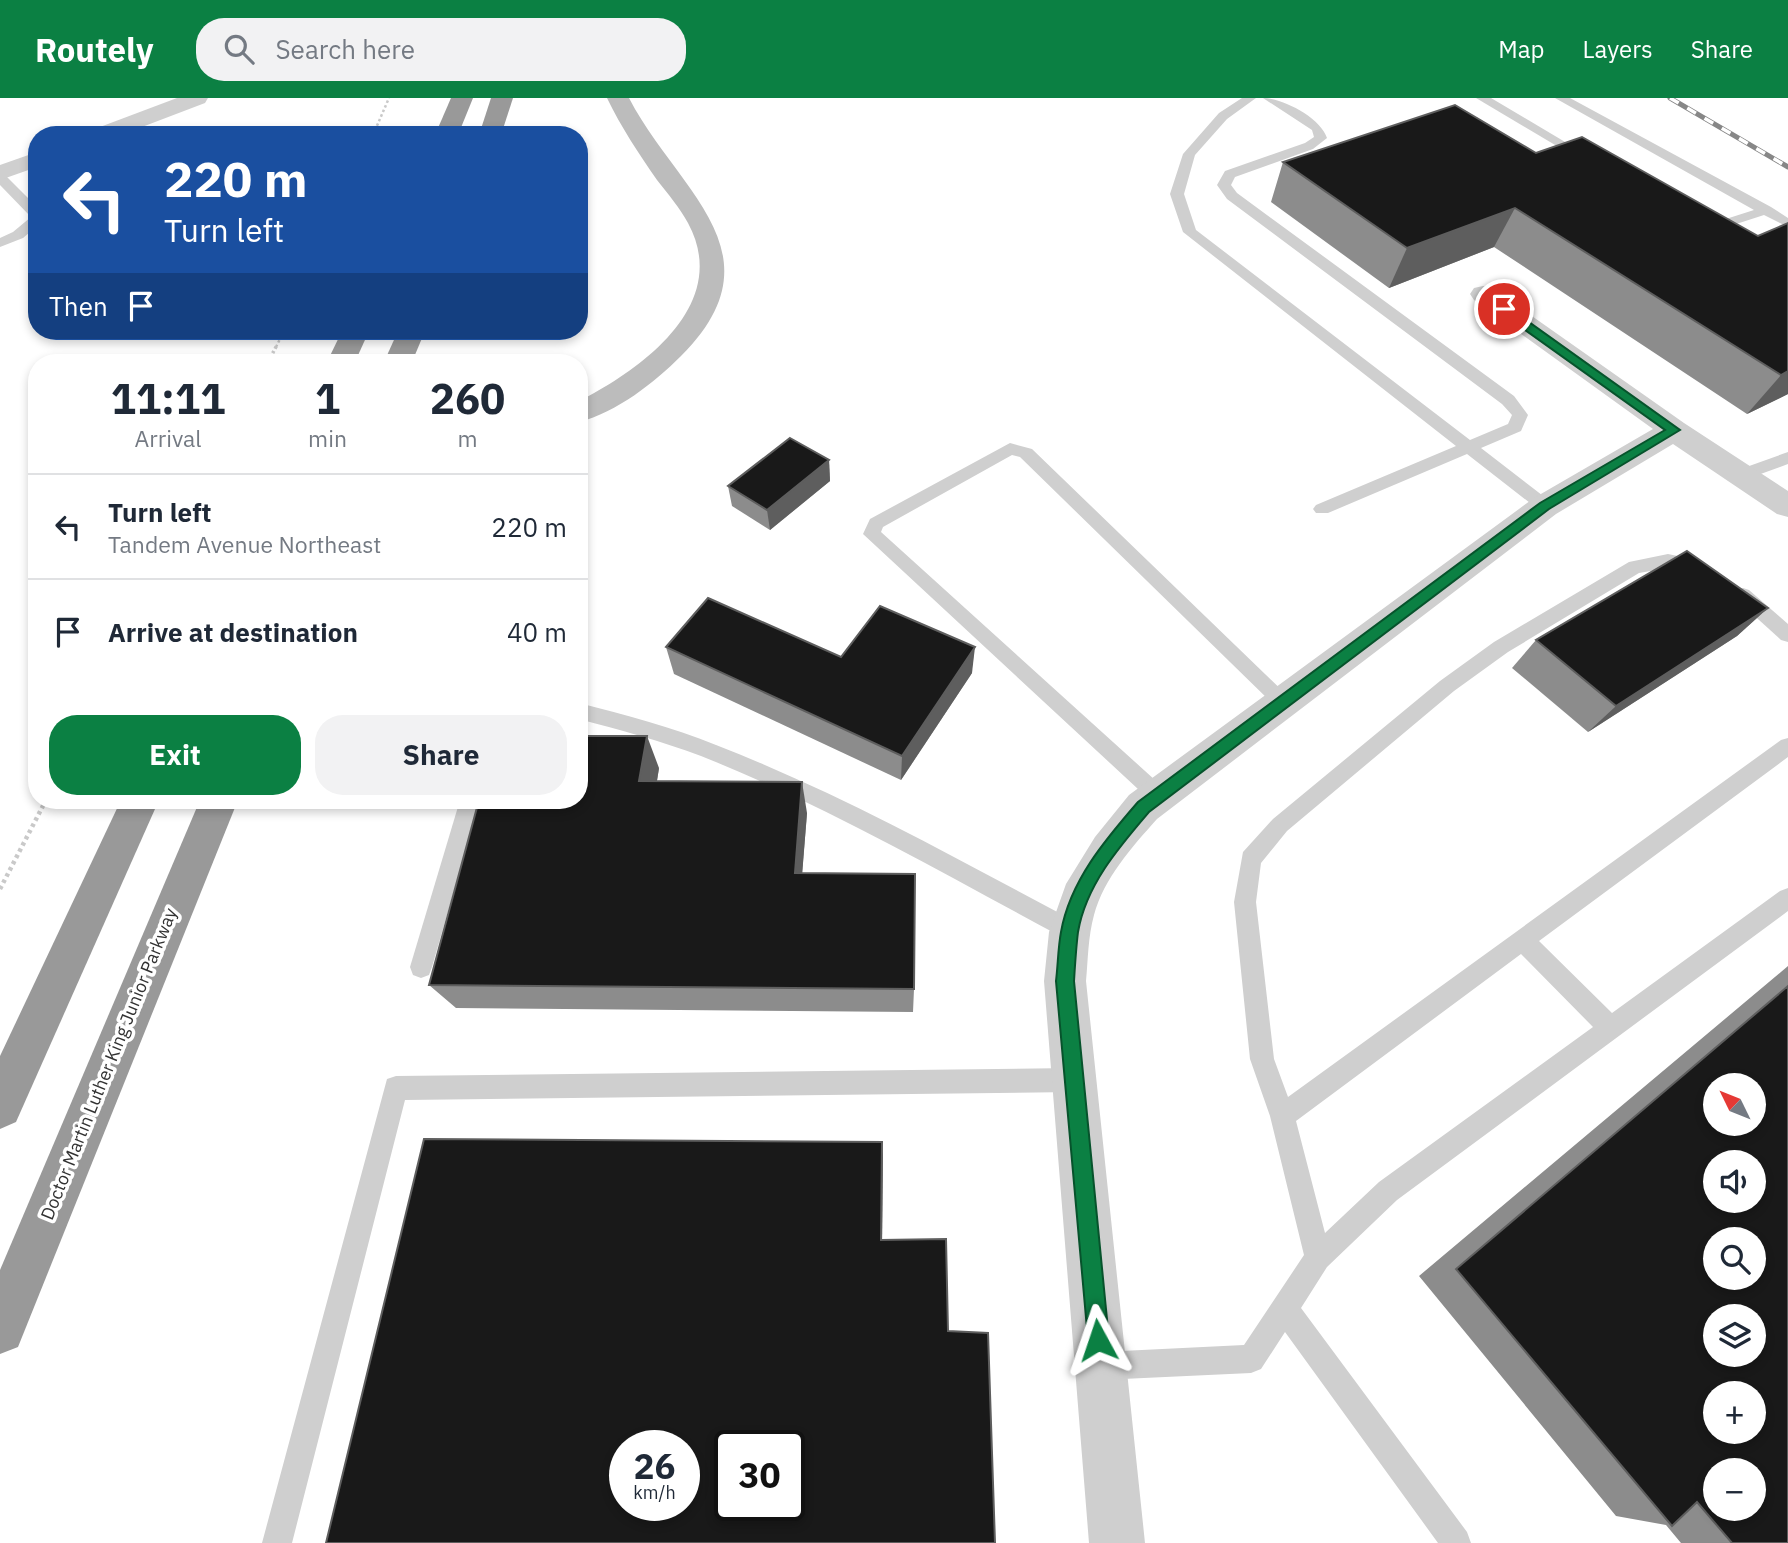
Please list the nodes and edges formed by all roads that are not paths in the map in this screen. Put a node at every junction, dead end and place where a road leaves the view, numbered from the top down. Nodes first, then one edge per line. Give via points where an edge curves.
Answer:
1 (197, 98) edge
2 (462, 98) edge
3 (502, 98) edge
4 (618, 98) edge
5 (1250, 98) edge
6 (1269, 98) edge
7 (1482, 98) edge
8 (1561, 98) edge
9 (124, 126) edge
10 (450, 126) edge
11 (493, 126) edge
12 (28, 163) edge
13 (1599, 166) edge
14 (0, 175) edge
15 (28, 207) edge
16 (1766, 210) junction
17 (1690, 216) edge
18 (1788, 223) edge
19 (28, 226) edge
20 (0, 243) edge
21 (1483, 294) dead end
22 (588, 409) edge
23 (1674, 430) junction
24 (1468, 446) junction
25 (1788, 458) edge
26 (1744, 474) junction
27 (1545, 506) junction
28 (1788, 506) edge
29 (1322, 509) dead end
30 (1788, 635) edge
31 (1284, 702) junction
32 (588, 713) edge
33 (1788, 746) edge
34 (1159, 796) junction
35 (136, 809) edge
36 (215, 809) edge
37 (467, 809) edge
38 (1788, 898) edge
39 (1070, 930) junction
40 (1522, 940) junction
41 (421, 967) dead end
42 (1610, 1028) junction
43 (1074, 1080) junction
44 (0, 1106) edge
45 (1282, 1116) junction
46 (1318, 1258) junction
47 (1284, 1308) junction
48 (0, 1329) edge
49 (1101, 1366) junction
50 (277, 1543) edge
51 (1117, 1543) edge
52 (1456, 1543) edge

1 - 9 street
2 - 10 highway
3 - 11 highway
4 - 22 street via 636,135 702,225 714,255 712,282 703,309 685,338 615,396
5 - 24 lane via 1223,116 1189,154 1177,194 1191,232
6 - 24 lane via 1318,128 1321,138 1230,174 1224,186 1508,400 1520,415 1515,427
7 - 13 lane
8 - 16 lane
12 - 14 street
14 - 15 lane
16 - 17 lane via 1730,222 1708,223
16 - 18 lane
19 - 20 lane
21 - 23 street
23 - 26 street
23 - 27 street
24 - 27 lane
24 - 29 lane
25 - 26 lane
26 - 28 street
27 - 31 street
30 - 45 lane via 1704,568 1668,561 1635,567 1447,685 1280,824 1251,859 1245,902 1262,1059
31 - 34 street
31 - 34 lane via 1026,453 1010,449 876,523 872,534
32 - 39 lane via 628,722 745,764
33 - 40 lane
34 - 39 street via 1143,807 1108,848 1084,888
35 - 44 highway
36 - 48 highway, Doctor Martin Luther King Junior Parkway
37 - 41 lane
38 - 42 lane
39 - 43 street via 1065,981
40 - 42 lane
40 - 45 lane
42 - 46 lane via 1388,1191
43 - 49 street
43 - 50 lane via 396,1088
45 - 46 lane
46 - 47 lane
47 - 49 lane via 1251,1359
47 - 52 lane
49 - 51 street

